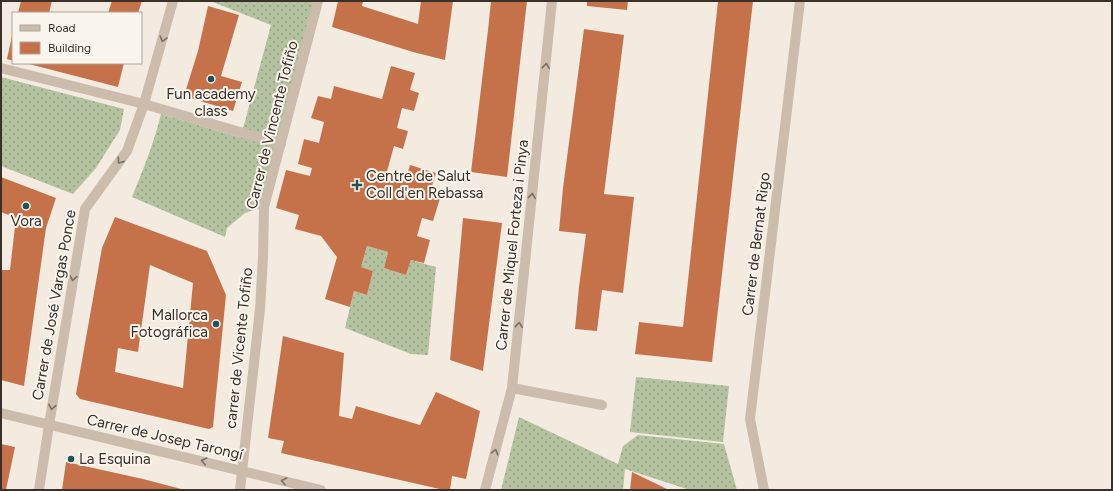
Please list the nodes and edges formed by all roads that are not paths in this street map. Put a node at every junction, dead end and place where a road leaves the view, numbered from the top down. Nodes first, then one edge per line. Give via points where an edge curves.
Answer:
1 (173, 1) edge
2 (318, 1) edge
3 (552, 1) edge
4 (800, 1) edge
5 (1, 68) edge
6 (144, 104) junction
7 (281, 144) junction
8 (263, 257) joint
9 (512, 388) junction
10 (602, 405) dead end
11 (1, 414) edge
12 (49, 425) junction
13 (242, 470) junction
14 (39, 490) edge
15 (240, 490) edge
16 (321, 490) edge
17 (485, 490) edge
18 (764, 490) edge

1 -> 6 street, Carrer de José Vargas Ponce
2 - 7 street, Carrer de Vincente Tofiño
9 -> 3 street, Carrer de Miquel Forteza i Pinya
4 - 18 street, Carrer de Bernat Rigo via 750,419
5 - 6 street
6 - 7 street
6 -> 12 street, Carrer de José Vargas Ponce via 127,151 85,209
7 - 8 street, Carrer de Vincente Tofiño via 264,207
8 - 13 street, carrer de Vicente Tofiño via 260,309
9 - 10 street
17 -> 9 street, Carrer de Miquel Forteza i Pinya
11 - 12 street, Carrer de Josep Tarongí
13 -> 12 street, Carrer de Josep Tarongí
12 - 14 street, Carrer de José Vargas Ponce
13 - 15 street, carrer de Vicente Tofiño
16 -> 13 street, Carrer de Josep Tarongí

